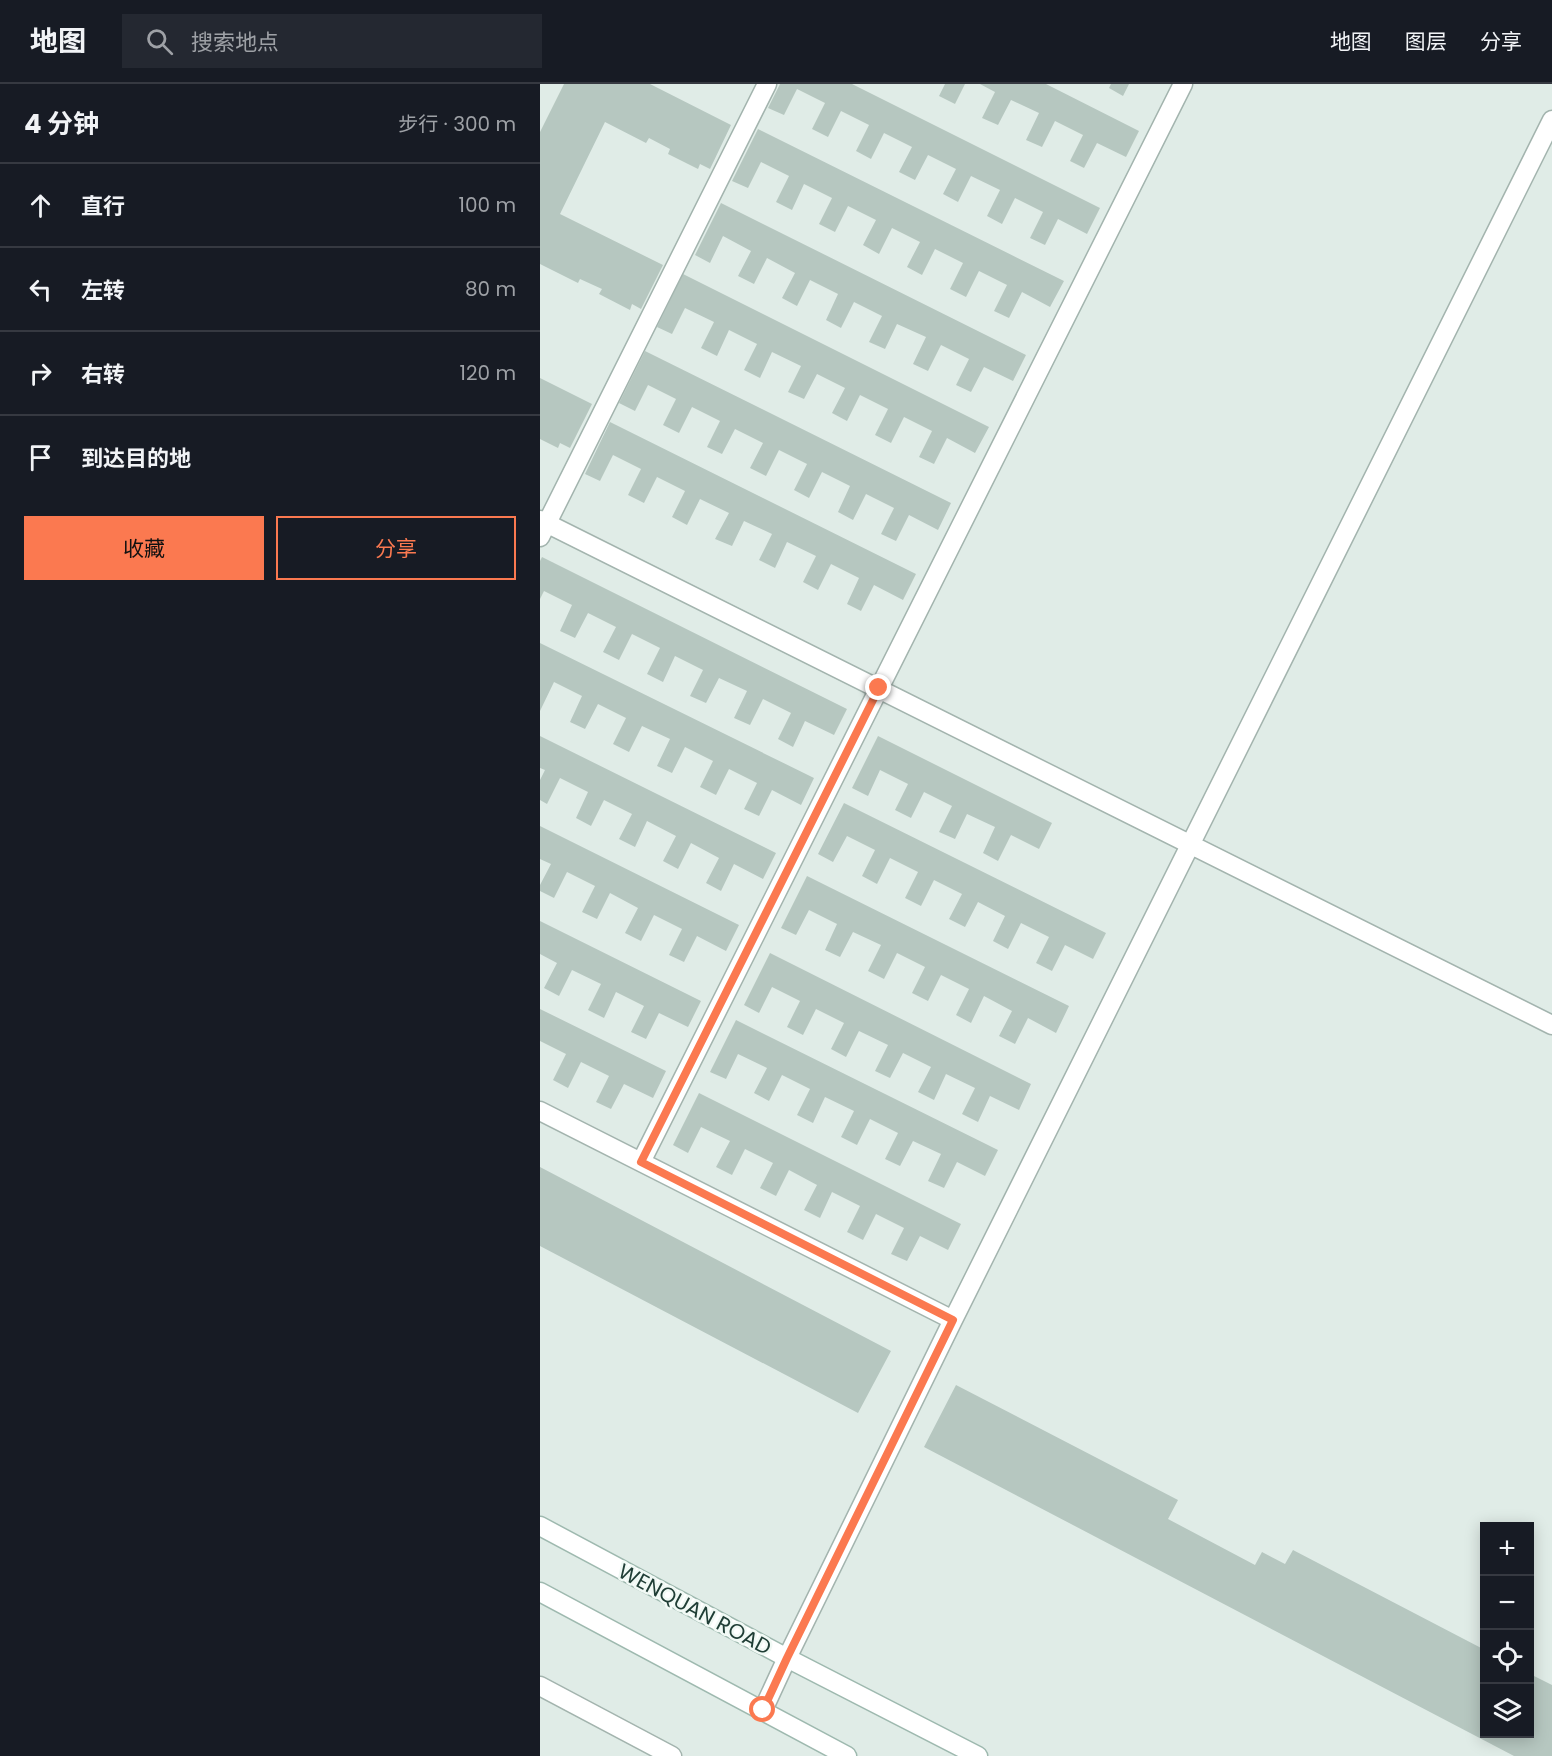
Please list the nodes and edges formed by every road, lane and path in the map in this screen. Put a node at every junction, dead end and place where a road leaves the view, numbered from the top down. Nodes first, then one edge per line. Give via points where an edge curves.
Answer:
1 (767, 84) edge
2 (1183, 84) edge
3 (1552, 120) edge
4 (542, 527) edge
5 (879, 688) junction
6 (1191, 843) junction
7 (1552, 1025) edge
8 (540, 1111) edge
9 (641, 1162) junction
10 (953, 1320) junction
11 (540, 1526) edge
12 (540, 1592) edge
13 (787, 1658) junction
14 (540, 1686) edge
15 (763, 1710) junction
16 (672, 1756) edge
17 (847, 1756) edge
18 (978, 1756) edge

1 - 4 street
2 - 5 street
3 - 6 street
4 - 5 street
5 - 6 street
5 - 9 street
6 - 7 street
6 - 10 street
8 - 9 street
9 - 10 street
10 - 13 street
11 - 13 street, WENQUAN ROAD
12 - 15 street
13 - 15 street
13 - 18 street, WENQUAN ROAD
14 - 16 street
15 - 17 street

